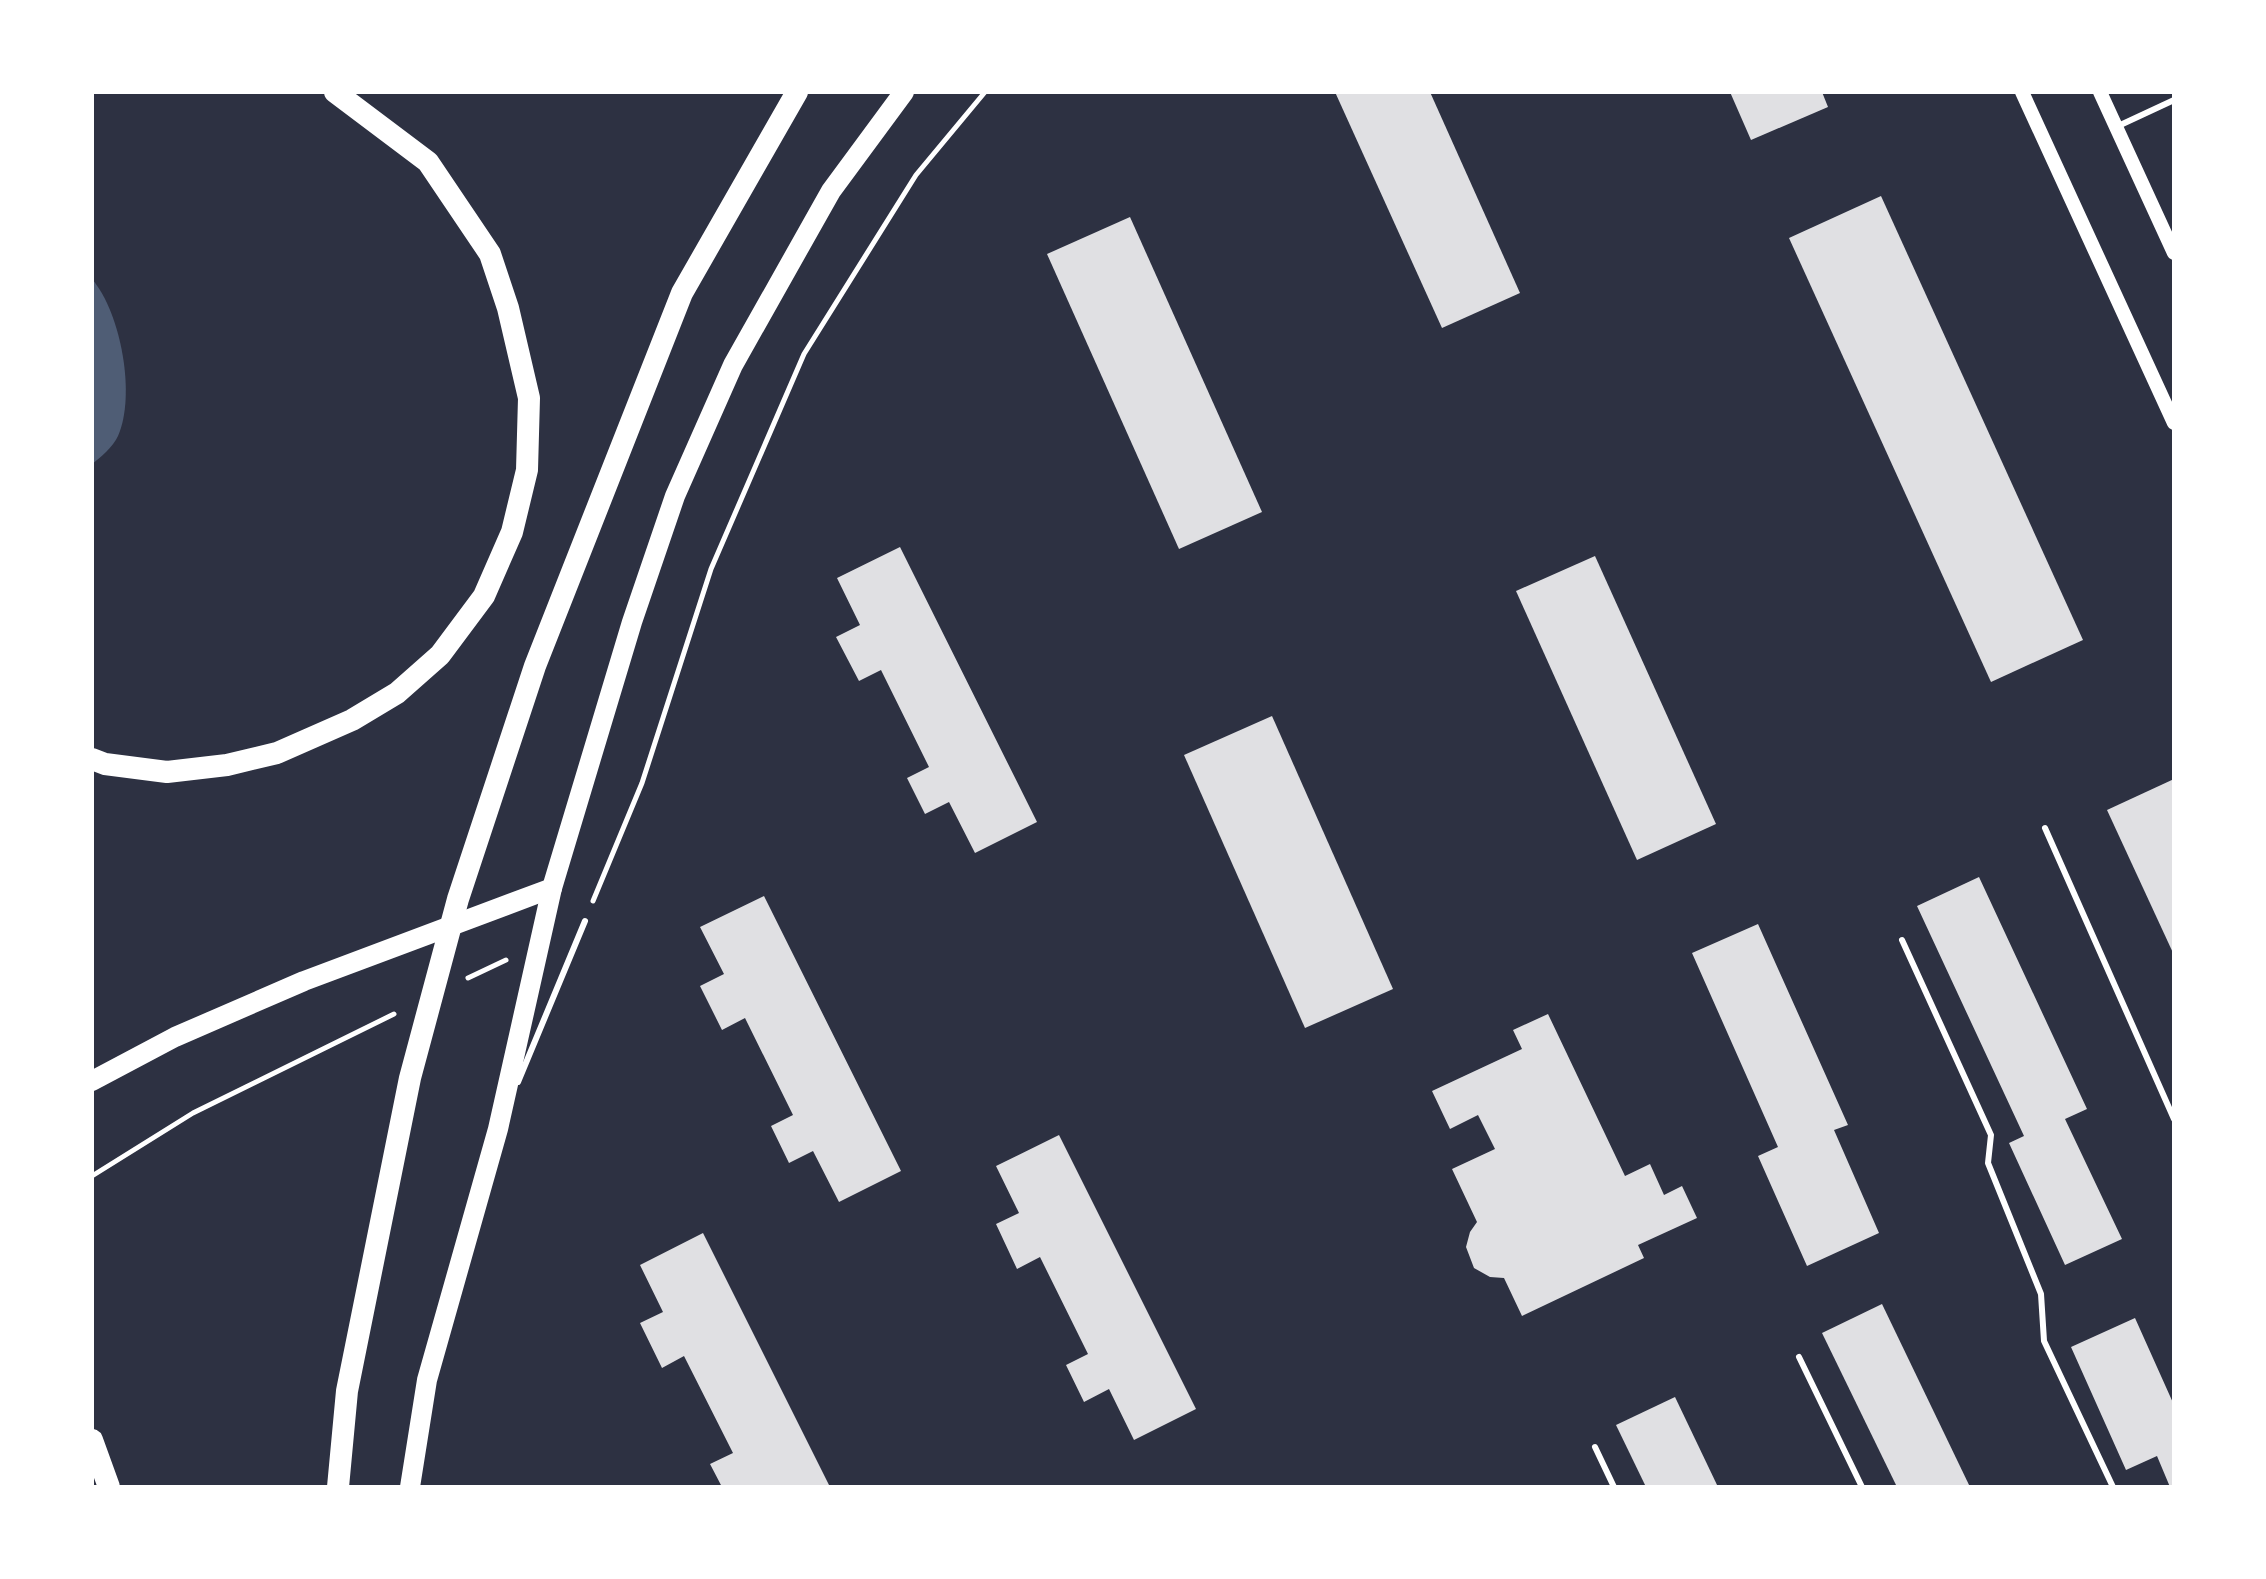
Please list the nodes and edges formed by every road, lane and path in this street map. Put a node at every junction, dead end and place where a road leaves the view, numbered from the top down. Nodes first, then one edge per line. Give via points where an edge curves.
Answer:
1 (335, 92) edge
2 (797, 92) edge
3 (904, 92) edge
4 (2022, 92) edge
5 (2100, 92) edge
6 (2174, 100) edge
7 (2116, 127) junction
8 (2174, 253) edge
9 (2174, 423) edge
10 (92, 759) edge
11 (2045, 828) dead end
12 (552, 888) junction
13 (585, 921) dead end
14 (1902, 940) dead end
15 (92, 1081) edge
16 (2174, 1119) edge
17 (498, 1129) junction
18 (1799, 1357) dead end
19 (92, 1440) edge
20 (1595, 1447) dead end
21 (109, 1487) edge
22 (338, 1487) edge
23 (410, 1487) edge
24 (1614, 1487) edge
25 (1862, 1487) edge
26 (2113, 1487) edge

1 - 10 highway via 428,162 490,254 529,398 527,470 512,532 484,596 440,655 397,693 352,720 277,753 227,765 167,772
2 - 22 highway via 682,293 535,666 458,899 410,1078 347,1391
3 - 12 main road via 831,191 726,380 632,622
4 - 9 street
5 - 7 street
6 - 7 lane
7 - 8 street
11 - 16 lane
12 - 15 main road via 304,981 175,1037
12 - 17 main road
13 - 17 lane
14 - 26 lane via 1991,1135 1988,1163 2041,1294 2044,1341
17 - 23 main road via 427,1380
18 - 25 lane
19 - 21 highway
20 - 24 lane

